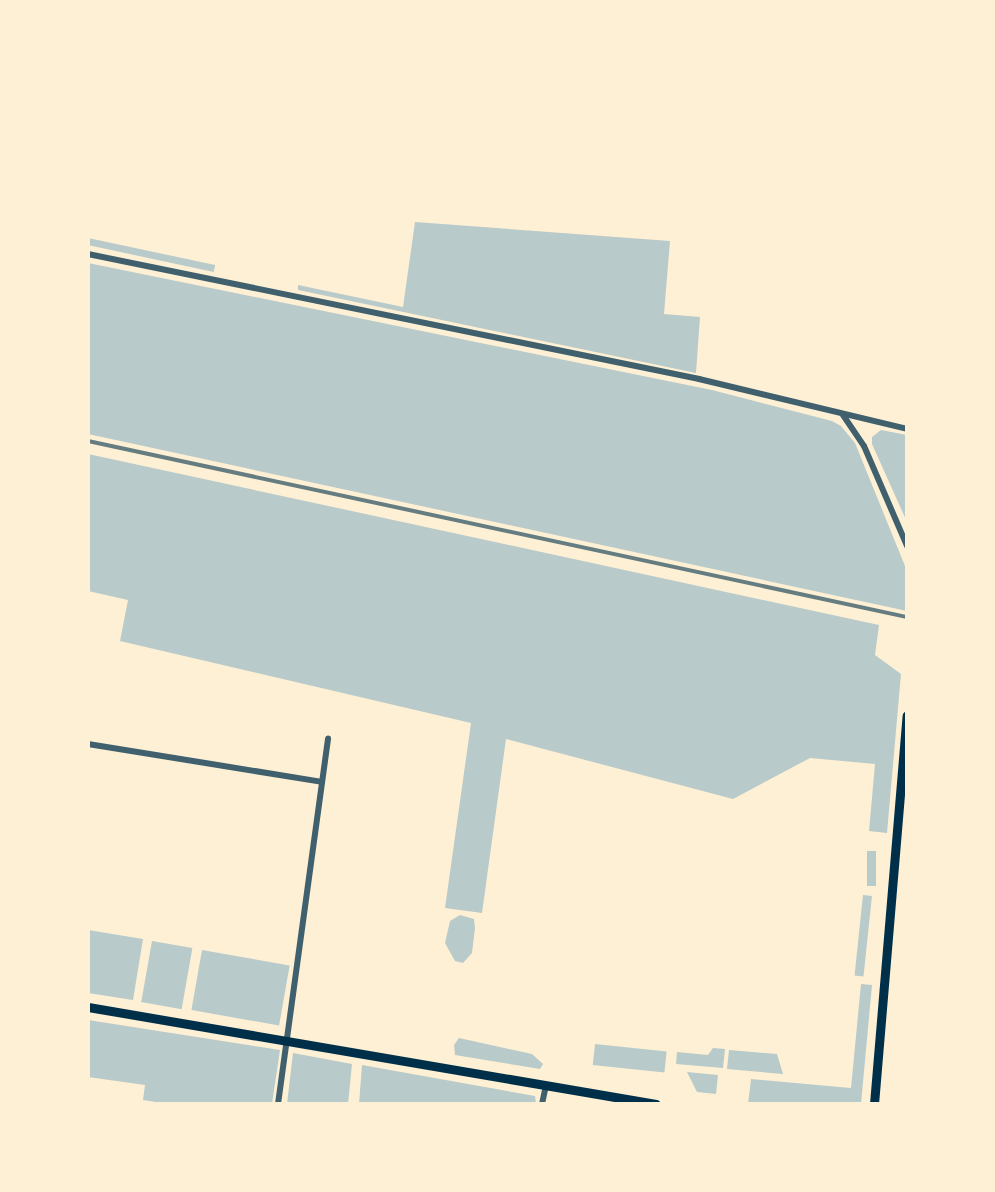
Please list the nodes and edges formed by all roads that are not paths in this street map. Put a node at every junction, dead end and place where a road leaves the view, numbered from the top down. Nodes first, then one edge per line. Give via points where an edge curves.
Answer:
1 (88, 254) edge
2 (843, 415) junction
3 (907, 429) edge
4 (906, 543) edge
5 (907, 715) edge
6 (328, 738) dead end
7 (88, 744) edge
8 (906, 749) edge
9 (322, 782) junction
10 (88, 1007) edge
11 (287, 1040) junction
12 (546, 1085) junction
13 (278, 1104) edge
14 (542, 1104) edge
15 (656, 1104) edge
16 (874, 1104) edge

1 - 2 street via 686,376
2 - 3 street
2 - 4 street via 864,446
5 - 8 main road
6 - 9 street
7 - 9 street
8 - 16 main road
9 - 11 street
10 - 11 main road
11 - 12 main road
11 - 13 street
12 - 14 street
12 - 15 main road

